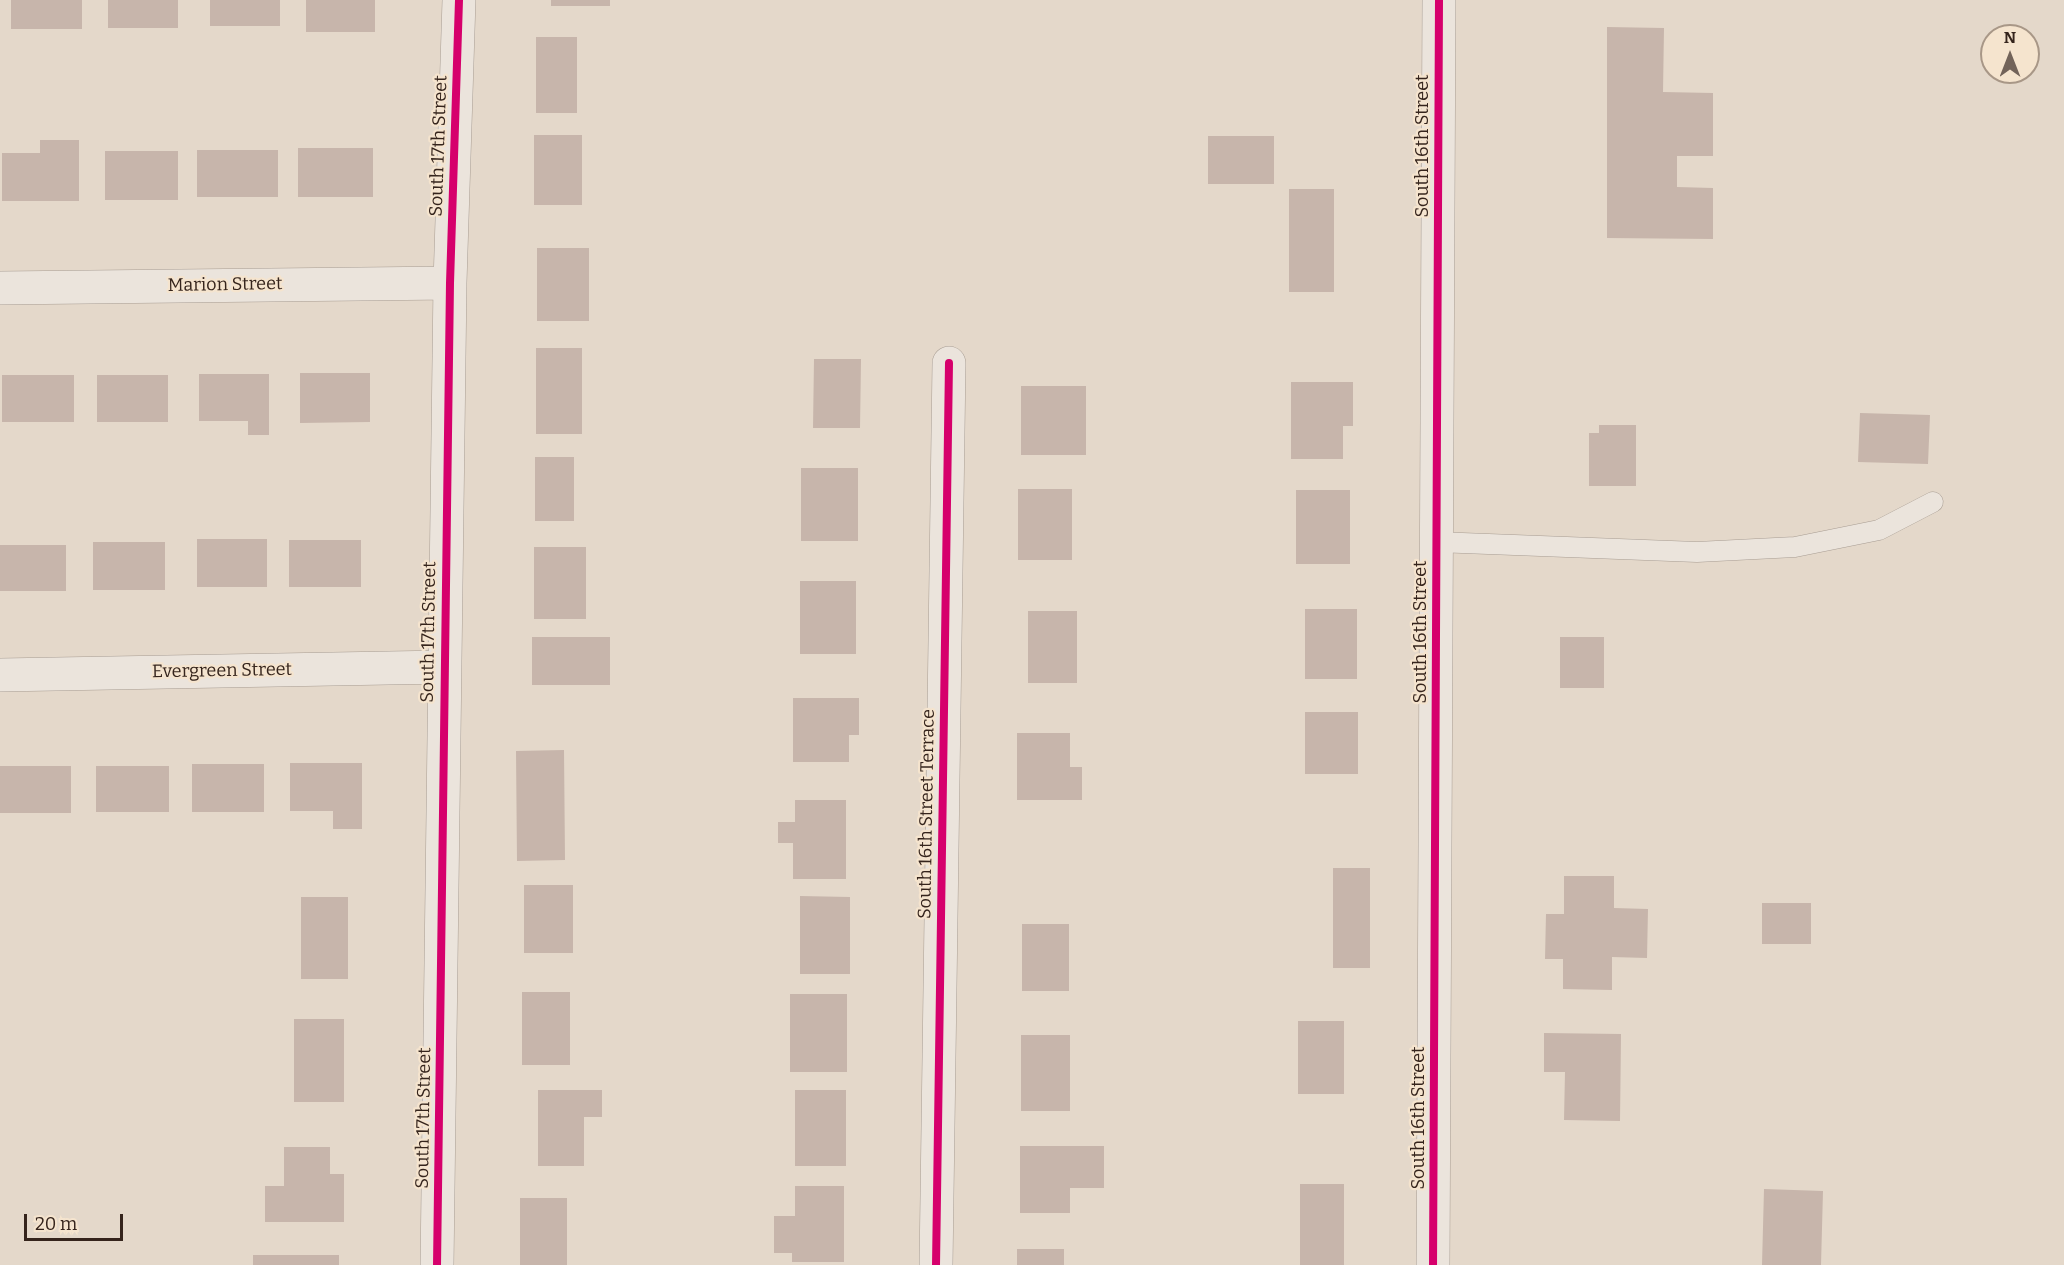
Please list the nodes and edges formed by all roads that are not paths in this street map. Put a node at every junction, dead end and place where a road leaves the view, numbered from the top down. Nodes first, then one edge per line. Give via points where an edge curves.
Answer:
1 (459, 0) edge
2 (1438, 0) edge
3 (450, 283) junction
4 (0, 288) edge
5 (949, 363) dead end
6 (1933, 502) dead end
7 (1436, 542) junction
8 (444, 667) junction
9 (0, 675) edge
10 (437, 1265) edge
11 (936, 1265) edge
12 (1433, 1265) edge

1 - 3 street, South 17th Street
2 - 7 street, South 16th Street
3 - 4 street, Marion Street
3 - 8 street, South 17th Street
5 - 11 street, South 16th Street Terrace
6 - 7 lane via 1879,530 1795,547 1697,552
7 - 12 street, South 16th Street
8 - 9 street, Evergreen Street
8 - 10 street, South 17th Street

